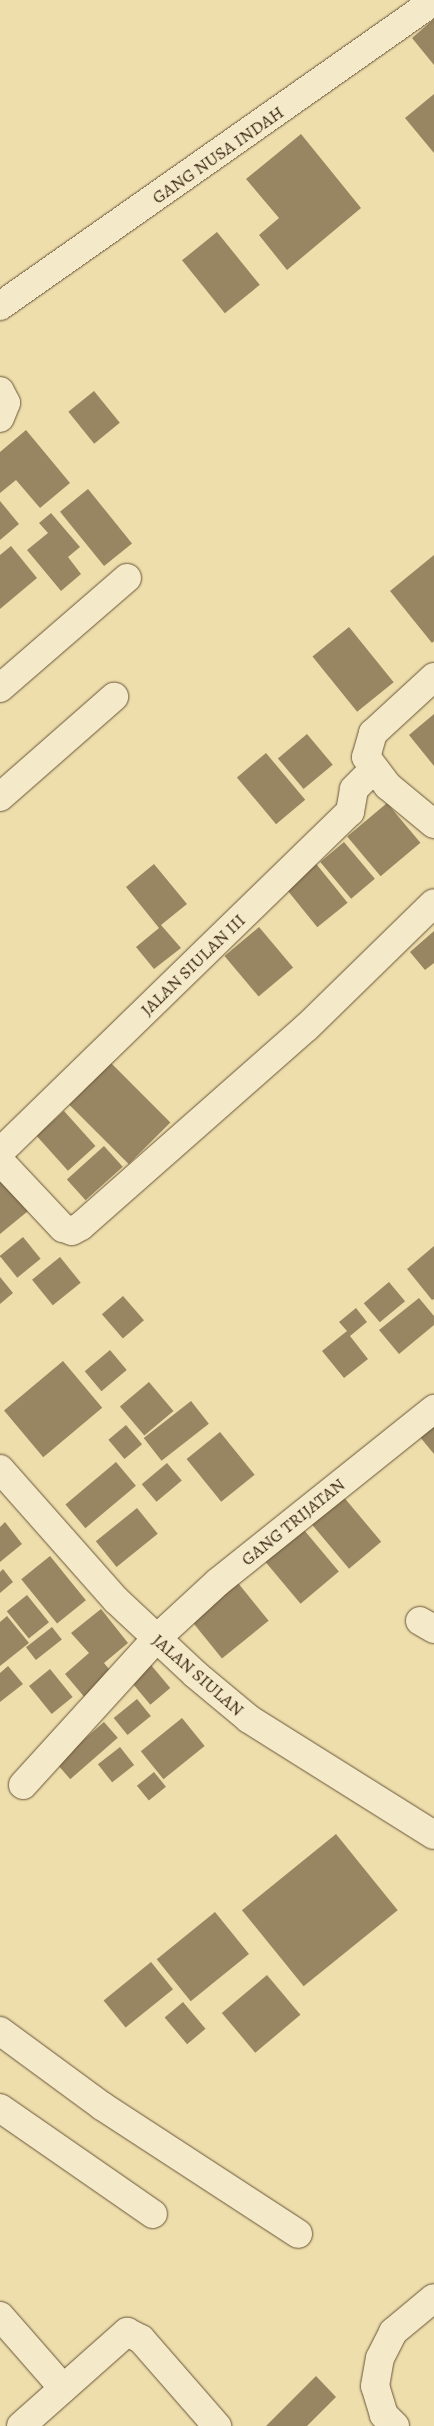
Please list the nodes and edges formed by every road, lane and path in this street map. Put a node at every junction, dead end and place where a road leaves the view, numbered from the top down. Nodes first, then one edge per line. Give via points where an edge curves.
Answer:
1 (434, 1) edge
2 (0, 306) edge
3 (0, 391) edge
4 (0, 418) edge
5 (127, 578) dead end
6 (434, 677) edge
7 (0, 688) edge
8 (114, 697) dead end
9 (373, 770) junction
10 (0, 797) edge
11 (434, 824) edge
12 (434, 903) edge
13 (0, 1152) edge
14 (0, 1161) edge
15 (434, 1410) edge
16 (0, 1469) edge
17 (156, 1639) junction
18 (24, 1785) dead end
19 (434, 1835) edge
20 (0, 2031) edge
21 (0, 2108) edge
22 (153, 2214) dead end
23 (298, 2234) dead end
24 (434, 2298) edge
25 (0, 2316) edge
26 (63, 2388) junction
27 (384, 2422) edge
28 (21, 2426) edge
29 (217, 2426) edge

1 - 2 street, GANG NUSA INDAH
3 - 4 street via 6,403
5 - 7 street
6 - 9 street via 373,733 366,757
8 - 10 street
9 - 11 street
9 - 13 street, JALAN SIULAN III via 354,790 350,812
12 - 14 street via 307,1026 81,1226 72,1231 63,1228
15 - 17 street, GANG TRIJATAN via 218,1582
16 - 17 street, JALAN SIULAN via 53,1533
17 - 18 street, GANG TRIJATAN
17 - 19 street, JALAN SIULAN via 249,1720
20 - 23 street via 102,2106
21 - 22 street
24 - 27 street via 393,2332 380,2358 375,2386
25 - 26 street
26 - 28 street
26 - 29 street via 122,2335 132,2333

